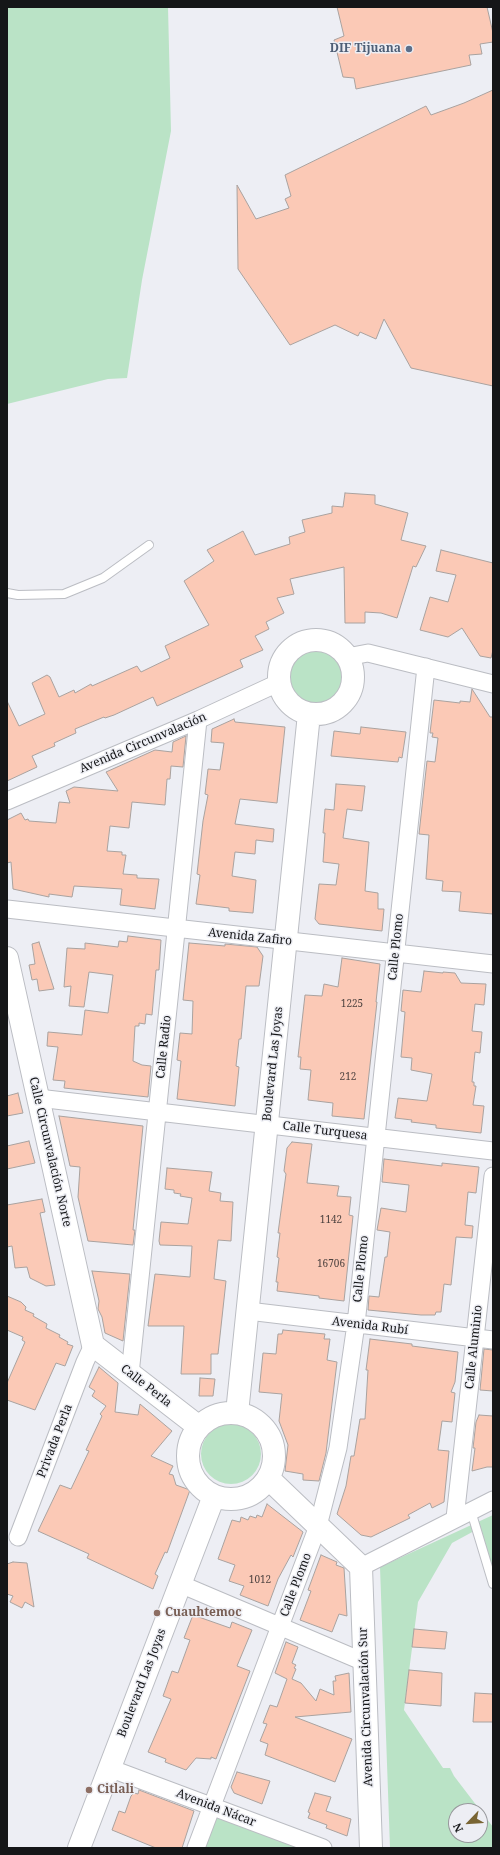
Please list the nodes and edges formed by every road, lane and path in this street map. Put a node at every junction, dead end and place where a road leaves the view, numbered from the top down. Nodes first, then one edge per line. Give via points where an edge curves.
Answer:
1 (149, 545) dead end
2 (7, 593) edge
3 (347, 657) junction
4 (426, 667) junction
5 (278, 683) junction
6 (493, 684) edge
7 (309, 714) junction
8 (198, 720) junction
9 (7, 801) edge
10 (7, 909) edge
11 (176, 928) junction
12 (286, 940) junction
13 (395, 953) junction
14 (7, 958) edge
15 (493, 964) edge
16 (38, 1098) junction
17 (157, 1112) junction
18 (267, 1124) junction
19 (375, 1137) junction
20 (493, 1151) edge
21 (493, 1176) edge
22 (248, 1311) junction
23 (356, 1324) junction
24 (475, 1338) junction
25 (493, 1340) edge
26 (93, 1345) junction
27 (130, 1374) junction
28 (237, 1413) junction
29 (199, 1427) junction
30 (268, 1478) junction
31 (214, 1496) junction
32 (493, 1500) edge
33 (471, 1511) junction
34 (455, 1518) junction
35 (318, 1526) junction
36 (18, 1537) dead end
37 (361, 1567) junction
38 (180, 1584) junction
39 (493, 1584) edge
40 (280, 1627) junction
41 (364, 1662) junction
42 (110, 1768) junction
43 (211, 1807) junction
44 (79, 1848) edge
45 (196, 1848) edge
46 (323, 1848) edge
47 (371, 1848) edge

1 - 2 lane via 103,578 64,594
3 - 4 street via 368,653
3 - 5 street via 340,648 330,642 308,640 297,644 288,651 282,661
3 - 7 street via 352,668 353,681 350,693 333,711 321,715
4 - 6 street
4 - 13 street, Calle Plomo
5 - 7 street via 289,704 298,711
5 - 8 street, Avenida Circunvalación
7 - 12 street, Boulevard Las Joyas
8 - 9 street, Avenida Circunvalación
8 - 11 street, Calle Radio
10 - 11 street, Avenida Zafiro
11 - 12 street, Avenida Zafiro
11 - 17 street, Calle Radio
12 - 13 street, Avenida Zafiro
12 - 18 street, Boulevard Las Joyas
13 - 15 street, Avenida Zafiro
13 - 19 street, Calle Plomo
14 - 16 street, Calle Circunvalación Norte
16 - 17 street, Calle Turquesa
16 - 26 street, Calle Circunvalación Norte
17 - 18 street, Calle Turquesa
17 - 27 street, Calle Radio
18 - 19 street, Calle Turquesa
18 - 22 street, Boulevard Las Joyas
19 - 20 street, Calle Turquesa
19 - 23 street, Calle Plomo
21 - 24 street, Calle Aluminio
22 - 23 street, Avenida Rubí
22 - 28 street, Boulevard Las Joyas
23 - 24 street, Avenida Rubí
23 - 35 street, Calle Plomo via 338,1448
24 - 25 street, Avenida Rubí
24 - 34 street, Calle Aluminio
26 - 27 street, Calle Perla
26 - 36 street, Privada Perla via 84,1362
27 - 29 street, Calle Perla
28 - 29 street via 215,1416
28 - 30 street via 250,1417 262,1426 270,1437 274,1451 273,1465
29 - 31 street via 189,1447 189,1466 198,1484
30 - 31 street via 258,1490 244,1497 229,1499
30 - 35 street
31 - 38 street, Boulevard Las Joyas
32 - 33 street
33 - 34 street
33 - 39 lane
34 - 37 street
35 - 37 street
35 - 40 street, Calle Plomo
37 - 41 street, Avenida Circunvalación Sur
38 - 40 street
38 - 42 street, Boulevard Las Joyas
40 - 41 street
40 - 43 street, Calle Plomo
41 - 47 street, Avenida Circunvalación Sur
42 - 43 street, Avenida Nácar
42 - 44 street, Boulevard Las Joyas
43 - 45 street, Calle Plomo
43 - 46 street, Avenida Nácar

